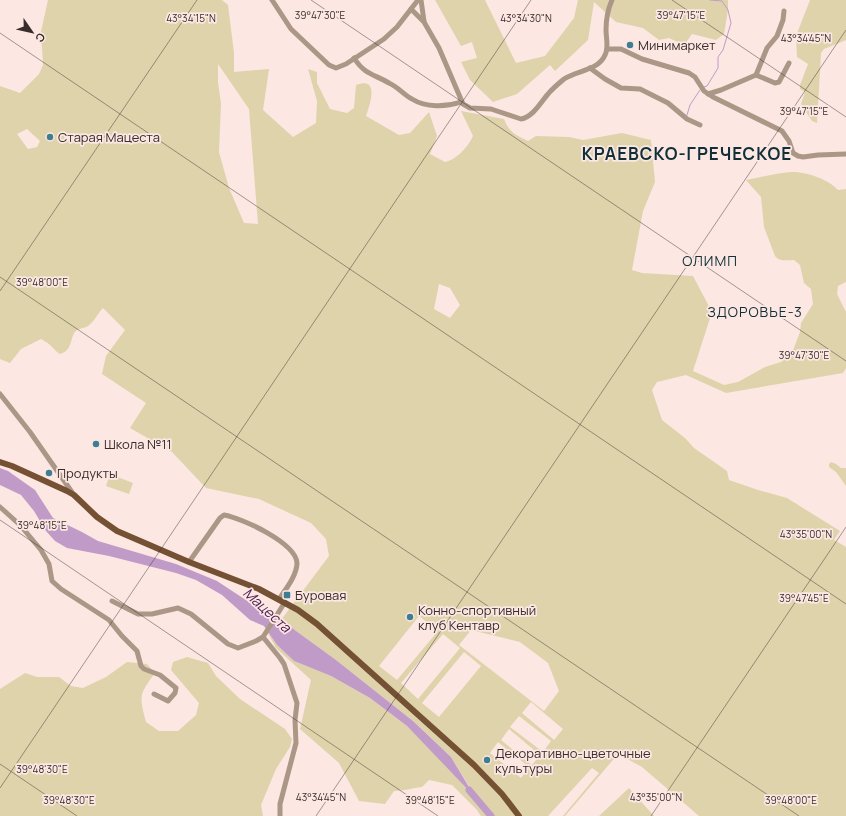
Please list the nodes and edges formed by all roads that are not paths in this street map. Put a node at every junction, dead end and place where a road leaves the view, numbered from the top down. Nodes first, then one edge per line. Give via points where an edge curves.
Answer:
1 (272, 0) edge
2 (418, 0) edge
3 (422, 0) edge
4 (612, 0) edge
5 (411, 9) junction
6 (784, 11) dead end
7 (424, 22) junction
8 (607, 49) junction
9 (354, 58) junction
10 (789, 63) dead end
11 (590, 68) junction
12 (756, 75) junction
13 (708, 94) junction
14 (461, 102) junction
15 (700, 125) dead end
16 (846, 154) edge
17 (0, 394) edge
18 (0, 462) edge
19 (74, 495) junction
20 (0, 507) edge
21 (189, 562) junction
22 (279, 598) junction
23 (112, 601) dead end
24 (285, 602) junction
25 (264, 636) junction
26 (154, 694) dead end
27 (280, 816) edge
28 (519, 816) edge

1 - 9 street via 291,29 329,65 340,68
2 - 5 street
3 - 7 street
4 - 8 street via 606,28
5 - 7 street
5 - 9 street via 384,39
6 - 12 street via 777,36 767,48
7 - 14 street via 439,48
8 - 11 street via 600,63
8 - 13 street via 621,49 642,59 684,71 695,77
9 - 14 street via 368,73 418,102 443,106
10 - 12 street via 779,82
11 - 14 street via 564,79 524,119 491,109 470,108
11 - 15 street via 620,88 637,88 668,103
12 - 13 street
13 - 16 street via 782,131 793,153 798,156
17 - 19 street
18 - 19 main road
19 - 21 main road via 112,528
20 - 26 street via 20,525 40,550 49,564 52,581 109,620 134,649 144,670 160,675 176,688 176,693 168,701
21 - 22 main road
21 - 22 street via 220,518 224,515 240,520 281,541 295,555 295,571
22 - 24 main road
23 - 25 street via 138,614 152,614 178,608 197,619 228,644 238,648 256,642
24 - 25 street
24 - 28 main road via 317,624 435,729 502,794
25 - 27 street via 289,676 296,703 296,743 280,804

